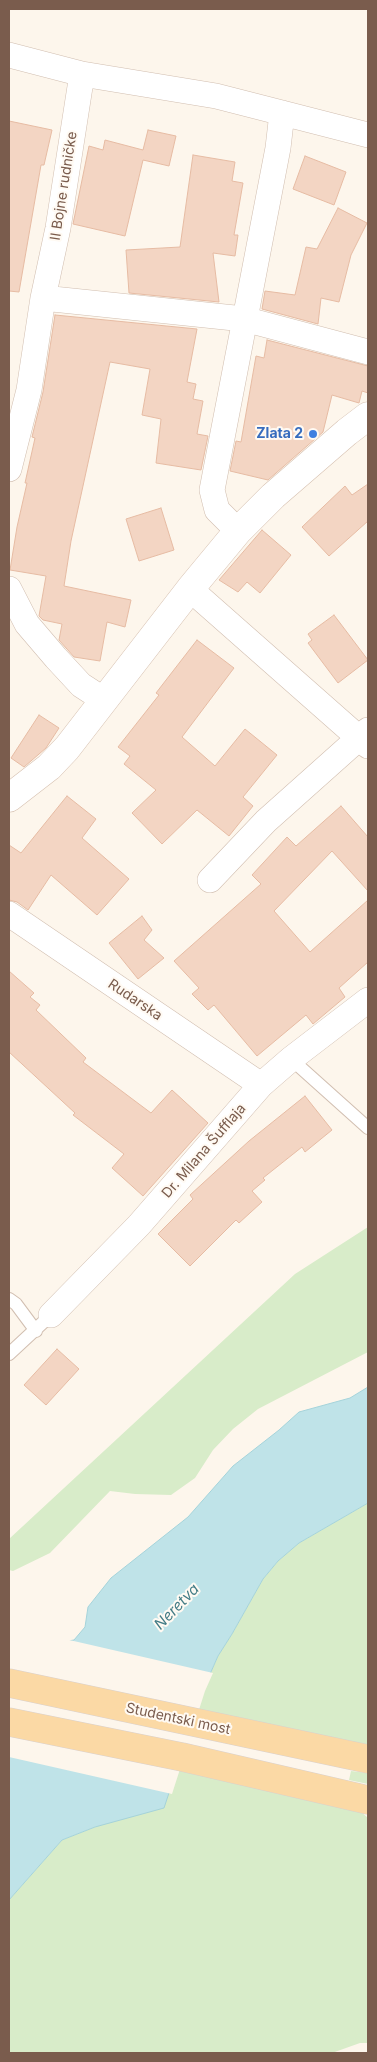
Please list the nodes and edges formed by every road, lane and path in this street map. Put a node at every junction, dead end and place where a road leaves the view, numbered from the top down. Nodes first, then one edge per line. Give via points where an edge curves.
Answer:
1 (9, 55) edge
2 (82, 74) junction
3 (282, 113) junction
4 (368, 134) edge
5 (43, 298) junction
6 (244, 319) junction
7 (368, 352) edge
8 (368, 416) edge
9 (9, 469) edge
10 (238, 531) junction
11 (190, 589) junction
12 (9, 590) edge
13 (104, 700) junction
14 (365, 738) edge
15 (9, 798) edge
16 (210, 880) dead end
17 (9, 914) edge
18 (368, 1000) edge
19 (291, 1059) junction
20 (261, 1085) junction
21 (368, 1128) edge
22 (9, 1299) edge
23 (44, 1323) junction
24 (9, 1354) edge
25 (9, 1683) edge
26 (9, 1722) edge
27 (358, 1757) edge
28 (368, 1800) edge

1 - 2 street
2 - 3 street via 216,96
2 - 5 street, II Bojne rudničke via 58,228
3 - 4 street
3 - 6 street
5 - 6 street
5 - 9 street, II Bojne rudničke via 29,390
6 - 7 street
6 - 10 street via 212,490 218,510
8 - 10 street via 273,496
10 - 11 street
11 - 13 street
11 - 14 street
12 - 13 street via 28,624 56,658 81,685
13 - 15 street via 67,748
14 - 16 street via 266,821
17 - 20 street, Rudarska
18 - 19 street, Dr. Milana Šufflaja
19 - 20 street, Dr. Milana Šufflaja
19 - 21 lane
20 - 23 street, Dr. Milana Šufflaja via 139,1225
22 - 23 lane
23 - 24 lane
25 - 27 main road, Studentski most
26 - 28 main road via 182,1757

